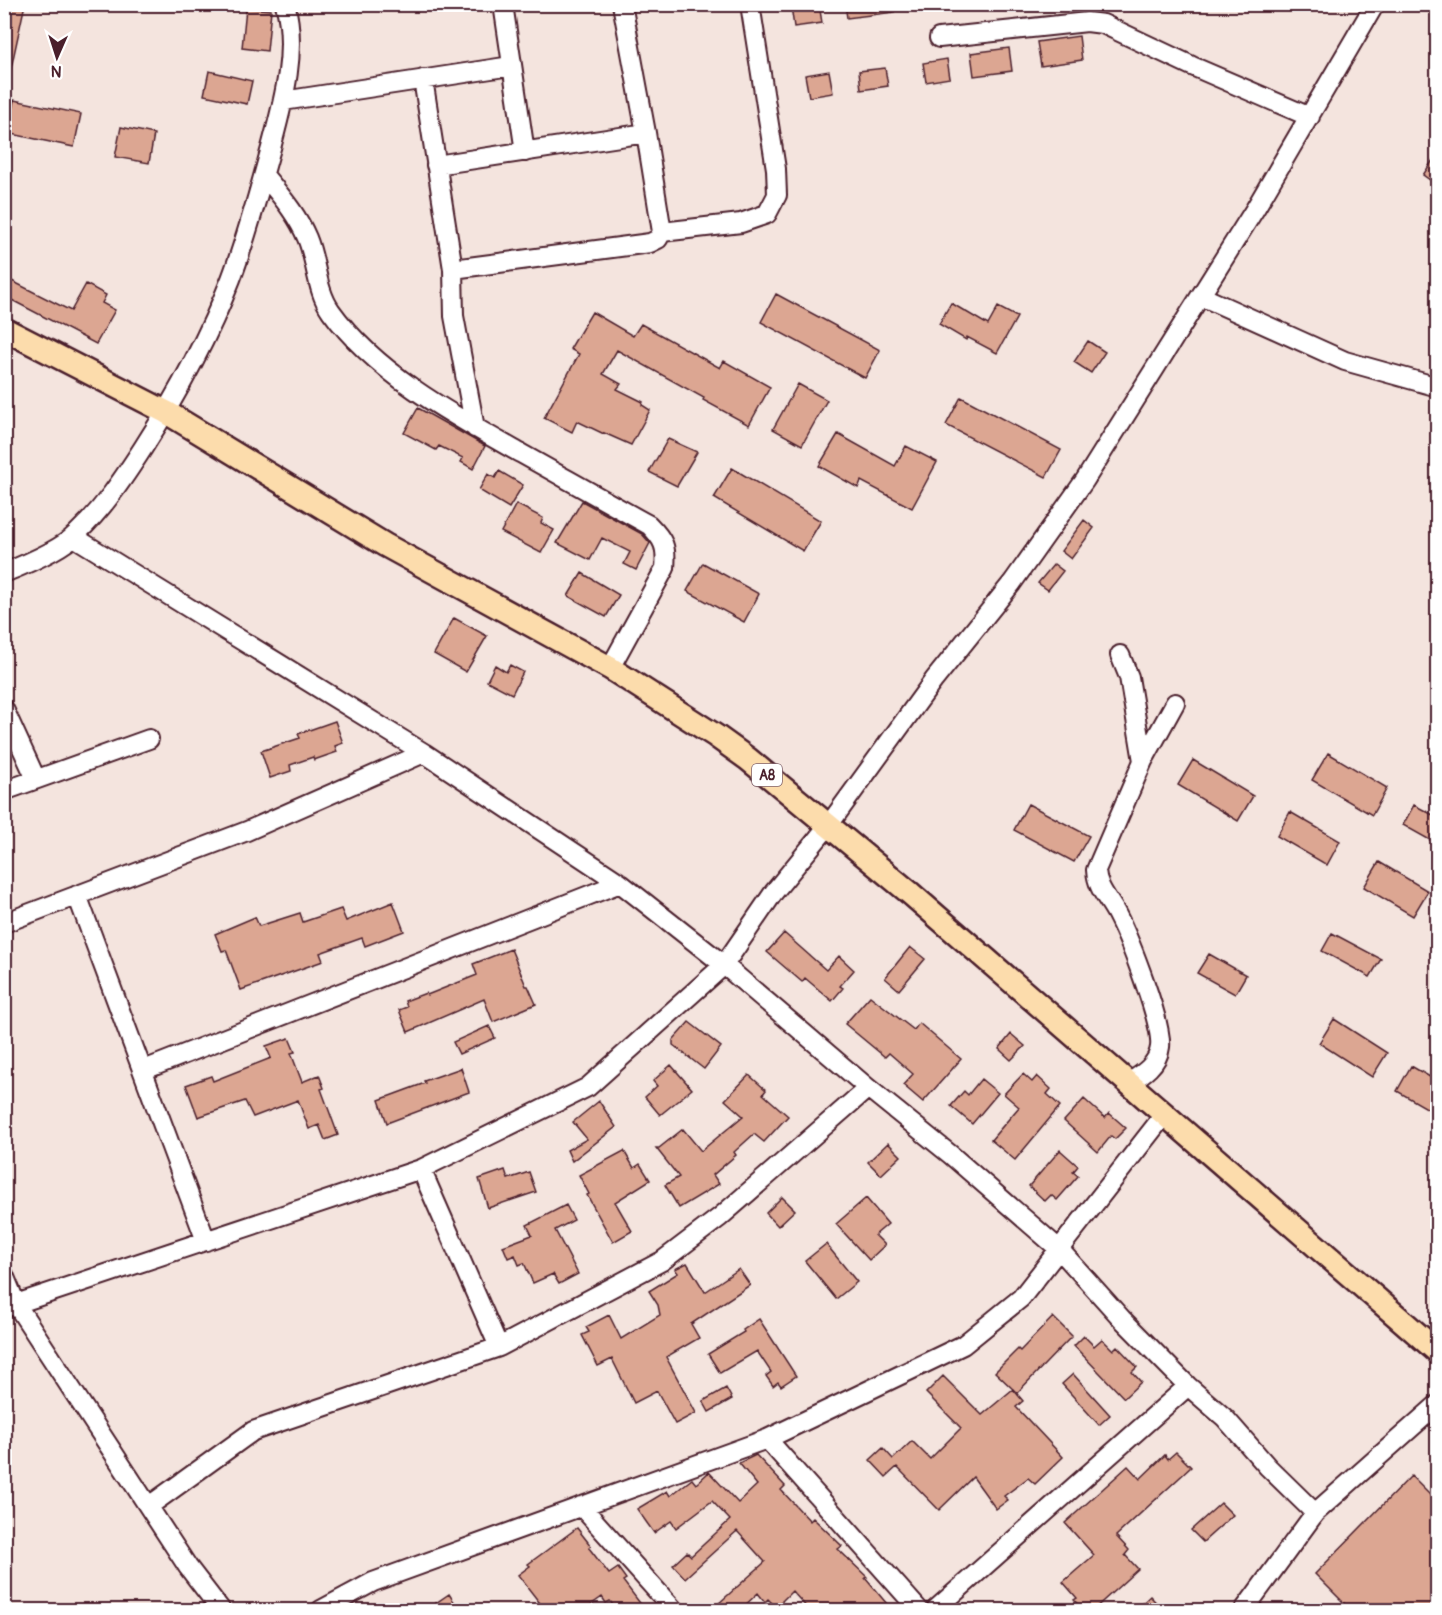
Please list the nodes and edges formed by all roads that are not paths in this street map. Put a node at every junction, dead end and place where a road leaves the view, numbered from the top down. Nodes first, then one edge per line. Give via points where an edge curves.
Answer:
1 (285, 4) edge
2 (503, 4) edge
3 (622, 4) edge
4 (750, 4) edge
5 (1375, 4) edge
6 (939, 38) dead end
7 (511, 66) junction
8 (423, 79) junction
9 (283, 101) junction
10 (1310, 117) junction
11 (646, 133) junction
12 (525, 152) junction
13 (436, 165) junction
14 (264, 174) junction
15 (662, 232) junction
16 (453, 269) junction
17 (1201, 296) junction
18 (4, 329) edge
19 (1437, 387) edge
20 (166, 412) junction
21 (475, 428) junction
22 (74, 537) junction
23 (4, 573) edge
24 (1120, 655) dead end
25 (610, 668) junction
26 (1175, 703) dead end
27 (4, 709) edge
28 (149, 740) dead end
29 (424, 753) junction
30 (1143, 760) junction
31 (36, 779) junction
32 (4, 792) edge
33 (828, 826) junction
34 (621, 883) junction
35 (77, 895) junction
36 (4, 922) edge
37 (724, 965) junction
38 (144, 1070) junction
39 (1127, 1084) junction
40 (868, 1088) junction
41 (1164, 1116) junction
42 (421, 1169) junction
43 (206, 1241) junction
44 (1059, 1249) junction
45 (4, 1275) edge
46 (10, 1306) edge
47 (499, 1347) junction
48 (1437, 1352) edge
49 (1188, 1386) junction
50 (1437, 1404) edge
51 (767, 1439) junction
52 (149, 1506) junction
53 (581, 1506) junction
54 (1314, 1513) junction
55 (221, 1611) edge
56 (321, 1611) edge
57 (674, 1611) edge
58 (919, 1611) edge
59 (935, 1611) edge
60 (1244, 1611) edge

1 - 9 street via 288,55
2 - 7 street
3 - 11 street
4 - 15 street via 777,169 777,195 767,214 741,223
5 - 10 street
6 - 10 street via 1087,22 1103,24
7 - 8 street
7 - 12 street
8 - 9 street
8 - 13 street
9 - 14 street
10 - 17 street
11 - 12 street
11 - 15 street
12 - 13 street
13 - 16 street
14 - 20 street via 231,278
14 - 21 street via 307,238 330,310 358,342 397,376
15 - 16 street via 650,243
16 - 21 street via 454,316
17 - 19 street via 1345,361
17 - 33 street via 1079,489
18 - 20 main road, A8
20 - 22 street via 122,480
20 - 25 main road, A8 via 384,545
21 - 25 street via 650,525 662,537 667,552 665,568
22 - 23 street
22 - 29 street
24 - 30 street via 1129,677
25 - 33 main road, A8 via 732,747
26 - 30 street
27 - 31 street
28 - 31 street
29 - 34 street
29 - 35 street via 247,831
30 - 39 street via 1096,870 1096,880 1139,967 1159,1032 1160,1047 1155,1060
31 - 32 street
33 - 37 street via 774,892
33 - 39 main road, A8
34 - 37 street
34 - 38 street
35 - 36 street
35 - 38 street
37 - 40 street
37 - 42 street via 588,1087
38 - 43 street
39 - 41 main road, A8
40 - 44 street
40 - 47 street via 720,1217 662,1261
41 - 44 street
41 - 48 main road, A8
42 - 43 street
42 - 47 street
43 - 46 street
44 - 49 street
44 - 51 street via 1021,1298 963,1345
45 - 46 street
46 - 52 street
47 - 52 street via 254,1431
49 - 54 street via 1225,1418
49 - 59 street
50 - 54 street
51 - 53 street
51 - 58 street
52 - 55 street
53 - 56 street via 373,1582
53 - 57 street
54 - 60 street

